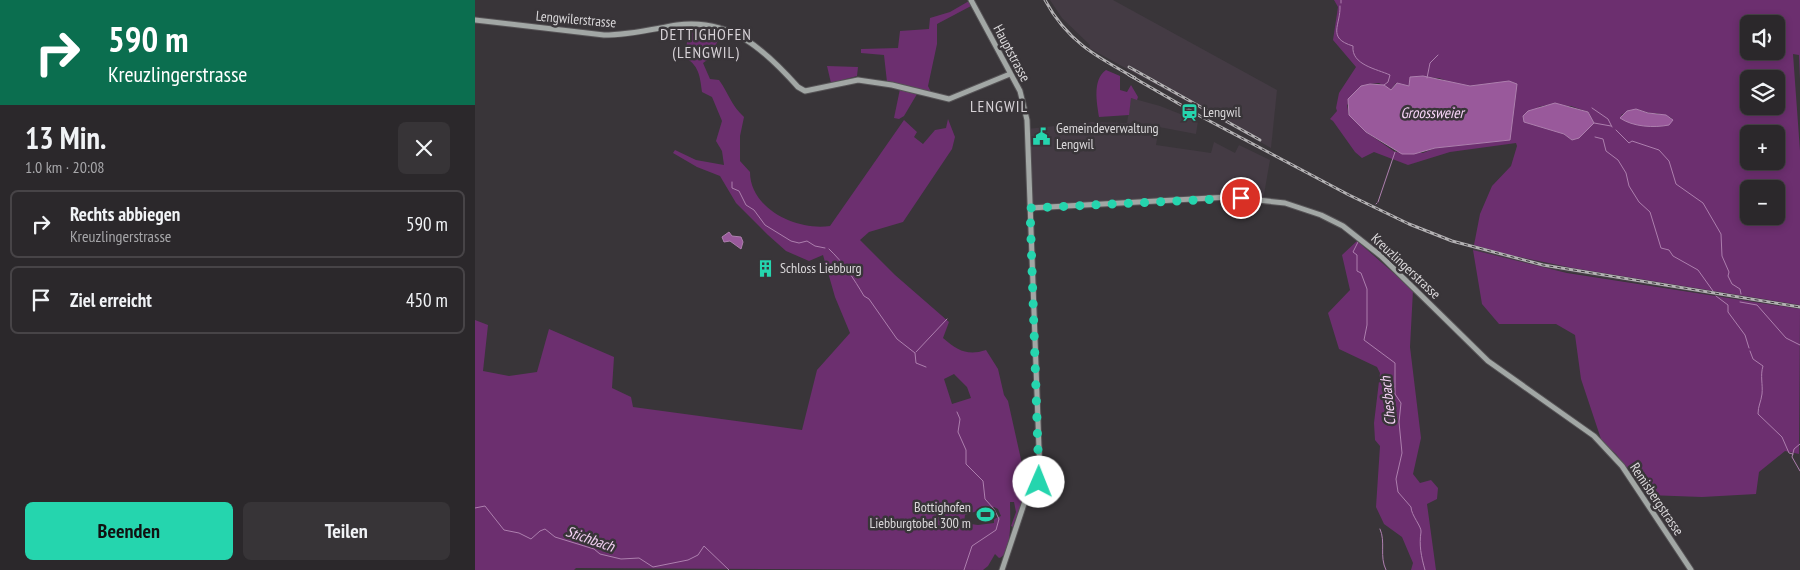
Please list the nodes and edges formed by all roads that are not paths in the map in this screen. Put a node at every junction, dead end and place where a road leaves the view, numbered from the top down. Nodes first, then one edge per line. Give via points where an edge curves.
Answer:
1 (971, 0) edge
2 (475, 20) edge
3 (1010, 74) junction
4 (1030, 208) junction
5 (1582, 430) joint
6 (1001, 570) edge
7 (1691, 570) edge

1 - 3 street, Hauptstrasse
2 - 3 street, Lengwilerstrasse via 604,35 685,24 705,26 732,32 760,48 805,91 858,80 949,99
3 - 4 street, Hauptstrasse via 1022,94 1027,112
4 - 5 street, Kreuzlingerstrasse via 1229,197 1285,203 1321,215 1366,242 1488,361
4 - 6 street via 1040,479 1026,498
5 - 7 street, Remisbergstrasse via 1594,436 1622,466

